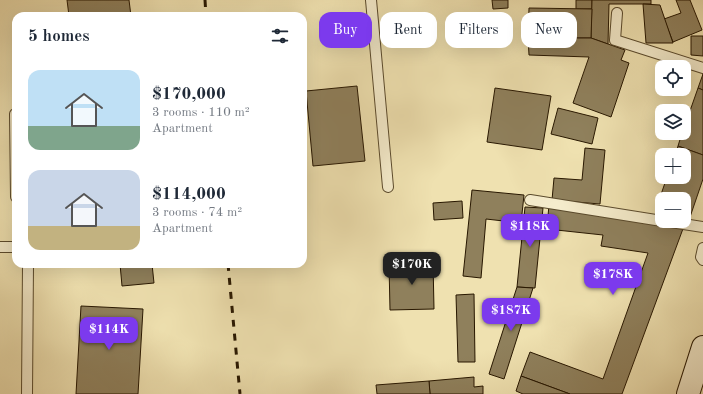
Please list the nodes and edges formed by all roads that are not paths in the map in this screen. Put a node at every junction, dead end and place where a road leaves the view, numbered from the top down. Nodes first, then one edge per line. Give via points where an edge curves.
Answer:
1 (371, 0) edge
2 (617, 13) dead end
3 (703, 68) edge
4 (388, 187) dead end
5 (530, 200) dead end
6 (655, 220) edge
7 (691, 225) edge
8 (703, 227) edge
9 (0, 247) edge
10 (12, 247) edge
11 (703, 248) edge
12 (703, 260) edge
13 (28, 268) edge
14 (703, 347) edge
15 (27, 394) edge
16 (688, 394) edge

1 - 4 lane
2 - 3 lane via 615,40
5 - 6 lane
7 - 8 lane
9 - 10 lane
11 - 12 lane via 700,257
13 - 15 lane
14 - 16 street

